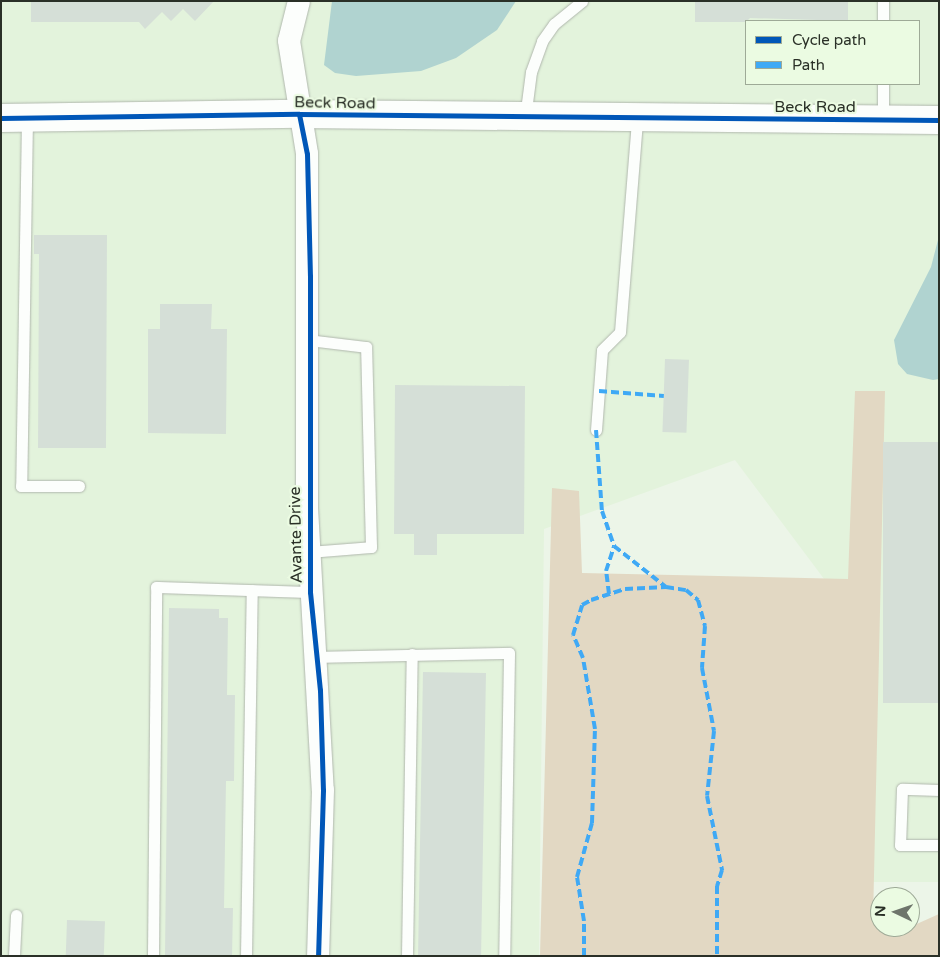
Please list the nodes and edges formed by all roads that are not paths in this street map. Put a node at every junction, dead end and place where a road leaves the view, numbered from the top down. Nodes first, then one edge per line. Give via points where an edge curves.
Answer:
1 (299, 1) edge
2 (582, 1) edge
3 (883, 1) edge
4 (883, 20) edge
5 (883, 85) edge
6 (299, 114) junction
7 (14, 118) edge
8 (524, 119) junction
9 (637, 119) junction
10 (883, 120) junction
11 (939, 120) edge
12 (308, 340) junction
13 (596, 430) dead end
14 (79, 486) dead end
15 (308, 552) junction
16 (252, 590) junction
17 (310, 592) junction
18 (412, 654) junction
19 (317, 657) junction
20 (939, 790) edge
21 (939, 845) edge
22 (16, 915) dead end
23 (14, 956) edge
24 (153, 956) edge
25 (246, 956) edge
26 (318, 956) edge
27 (407, 956) edge
28 (504, 956) edge

1 - 6 street, Avante Drive via 288,42
2 - 8 lane via 554,24 542,41 531,72
3 - 4 lane
5 - 10 lane
6 - 7 street, Beck Road
6 - 8 street, Beck Road
6 - 12 street, Avante Drive via 307,154
7 - 14 lane via 21,486
8 - 9 street, Beck Road
9 - 10 street, Beck Road
9 - 13 lane via 620,332 602,350
10 - 11 street, Beck Road
12 - 15 street, Avante Drive
12 - 15 lane via 366,347 371,547
15 - 17 street, Avante Drive
16 - 17 lane
16 - 24 lane via 156,587
16 - 25 lane
17 - 19 street, Avante Drive
18 - 19 lane
18 - 27 lane
18 - 28 lane via 508,653
19 - 26 street, Avante Drive via 323,790
20 - 21 lane via 902,789 900,845
22 - 23 lane

